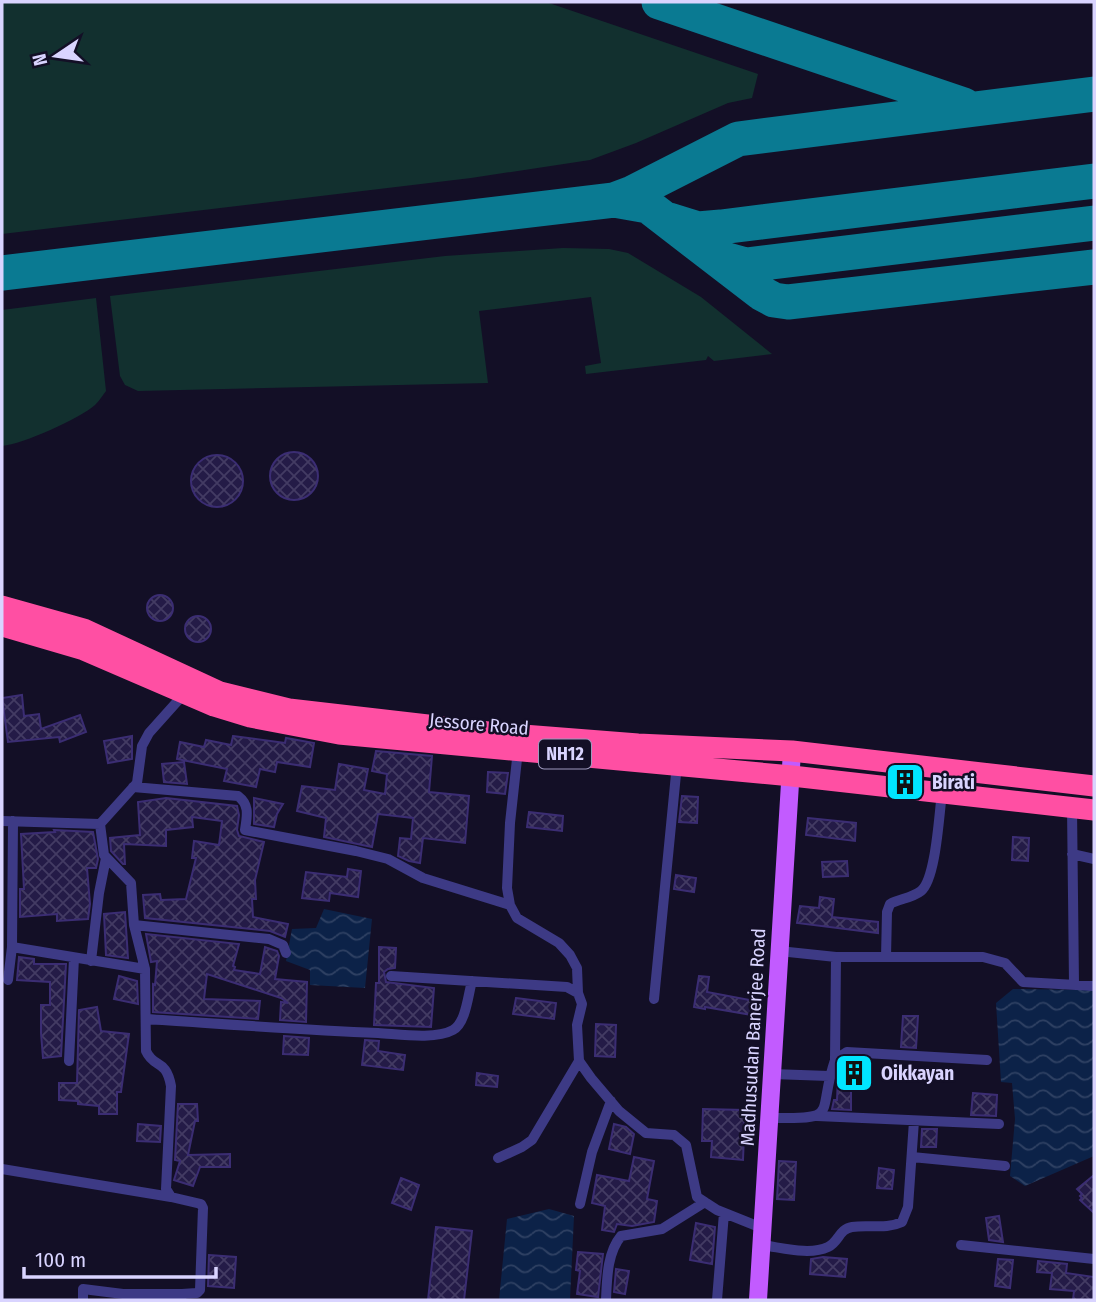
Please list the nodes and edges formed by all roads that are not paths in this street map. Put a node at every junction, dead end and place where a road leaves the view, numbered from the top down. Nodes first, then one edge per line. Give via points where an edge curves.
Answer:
1 (2, 606) edge
2 (2, 626) edge
3 (183, 695) junction
4 (518, 750) junction
5 (792, 751) junction
6 (677, 764) junction
7 (792, 776) junction
8 (1094, 786) edge
9 (133, 788) junction
10 (942, 793) junction
11 (1072, 808) junction
12 (1094, 810) edge
13 (8, 821) edge
14 (100, 824) junction
15 (1072, 854) junction
16 (106, 858) junction
17 (1094, 859) edge
18 (510, 905) junction
19 (134, 925) junction
20 (12, 947) junction
21 (779, 951) junction
22 (286, 953) dead end
23 (836, 957) junction
24 (886, 957) junction
25 (74, 958) junction
26 (90, 961) junction
27 (145, 969) junction
28 (391, 976) dead end
29 (8, 980) dead end
30 (472, 981) junction
31 (1074, 984) junction
32 (1094, 986) edge
33 (579, 993) junction
34 (654, 999) dead end
35 (146, 1019) junction
36 (835, 1059) junction
37 (579, 1060) junction
38 (987, 1060) dead end
39 (69, 1061) dead end
40 (772, 1074) junction
41 (829, 1076) junction
42 (611, 1101) junction
43 (816, 1116) junction
44 (770, 1118) junction
45 (914, 1121) junction
46 (999, 1125) dead end
47 (912, 1157) junction
48 (498, 1158) dead end
49 (1005, 1166) dead end
50 (2, 1168) edge
51 (171, 1197) junction
52 (705, 1202) junction
53 (580, 1204) dead end
54 (724, 1213) junction
55 (761, 1236) junction
56 (961, 1245) dead end
57 (1094, 1259) edge
58 (181, 1297) edge
59 (83, 1300) edge
60 (606, 1300) edge
61 (717, 1300) edge
62 (758, 1300) edge

1 - 5 highway, NH12 via 84,629 220,692 289,709 537,736
2 - 3 highway, Jessore Road / NH12 via 84,650
3 - 4 highway, Jessore Road / NH12 via 290,726
3 - 9 street via 142,746
4 - 6 highway, Jessore Road / NH12
4 - 18 street via 510,823
5 - 7 main road, Madhusudan Banerjee Road
5 - 8 highway, NH12
6 - 7 highway, Jessore Road / NH12
6 - 34 street
7 - 10 highway, Jessore Road / NH12
7 - 21 main road, Madhusudan Banerjee Road
9 - 14 street
9 - 18 street via 238,796 248,811 246,830 388,859 423,878
10 - 11 highway, Jessore Road / NH12
10 - 24 street via 927,883 921,891 890,904
11 - 12 highway, Jessore Road / NH12
11 - 15 street
13 - 14 street
13 - 20 street
14 - 16 street
15 - 17 street
15 - 31 street
16 - 19 street via 131,883
16 - 26 street
18 - 33 street via 517,918 559,943 570,955 577,968
19 - 22 street via 255,936 277,941
19 - 27 street
20 - 25 street
20 - 29 street
21 - 23 street
21 - 40 main road, Madhusudan Banerjee Road
23 - 24 street
23 - 36 street
24 - 31 street via 983,957 1005,963 1023,982
25 - 26 street
25 - 39 street
26 - 27 street
27 - 35 street
28 - 30 street
30 - 33 street via 567,987
30 - 35 street via 461,1020 455,1029 444,1033
31 - 32 street
33 - 37 street
35 - 51 street via 148,1056 165,1067 172,1086 165,1181
36 - 38 street via 853,1052
36 - 41 street
37 - 42 street
37 - 48 street via 531,1140
40 - 41 street
40 - 44 main road, Madhusudan Banerjee Road
41 - 43 street via 825,1108
42 - 52 street via 646,1133 674,1136 686,1145 697,1197
42 - 53 street
43 - 44 street
43 - 45 street
44 - 55 main road, Madhusudan Banerjee Road
45 - 46 street
45 - 47 street
47 - 49 street
47 - 55 street via 908,1207 902,1222 854,1226 829,1247 819,1249
50 - 51 street
51 - 58 street via 195,1201 203,1208 200,1290
52 - 54 street
52 - 60 street via 662,1229 621,1236 611,1256
54 - 55 street
54 - 61 street
55 - 62 main road, Madhusudan Banerjee Road
56 - 57 street
58 - 59 street via 83,1289

